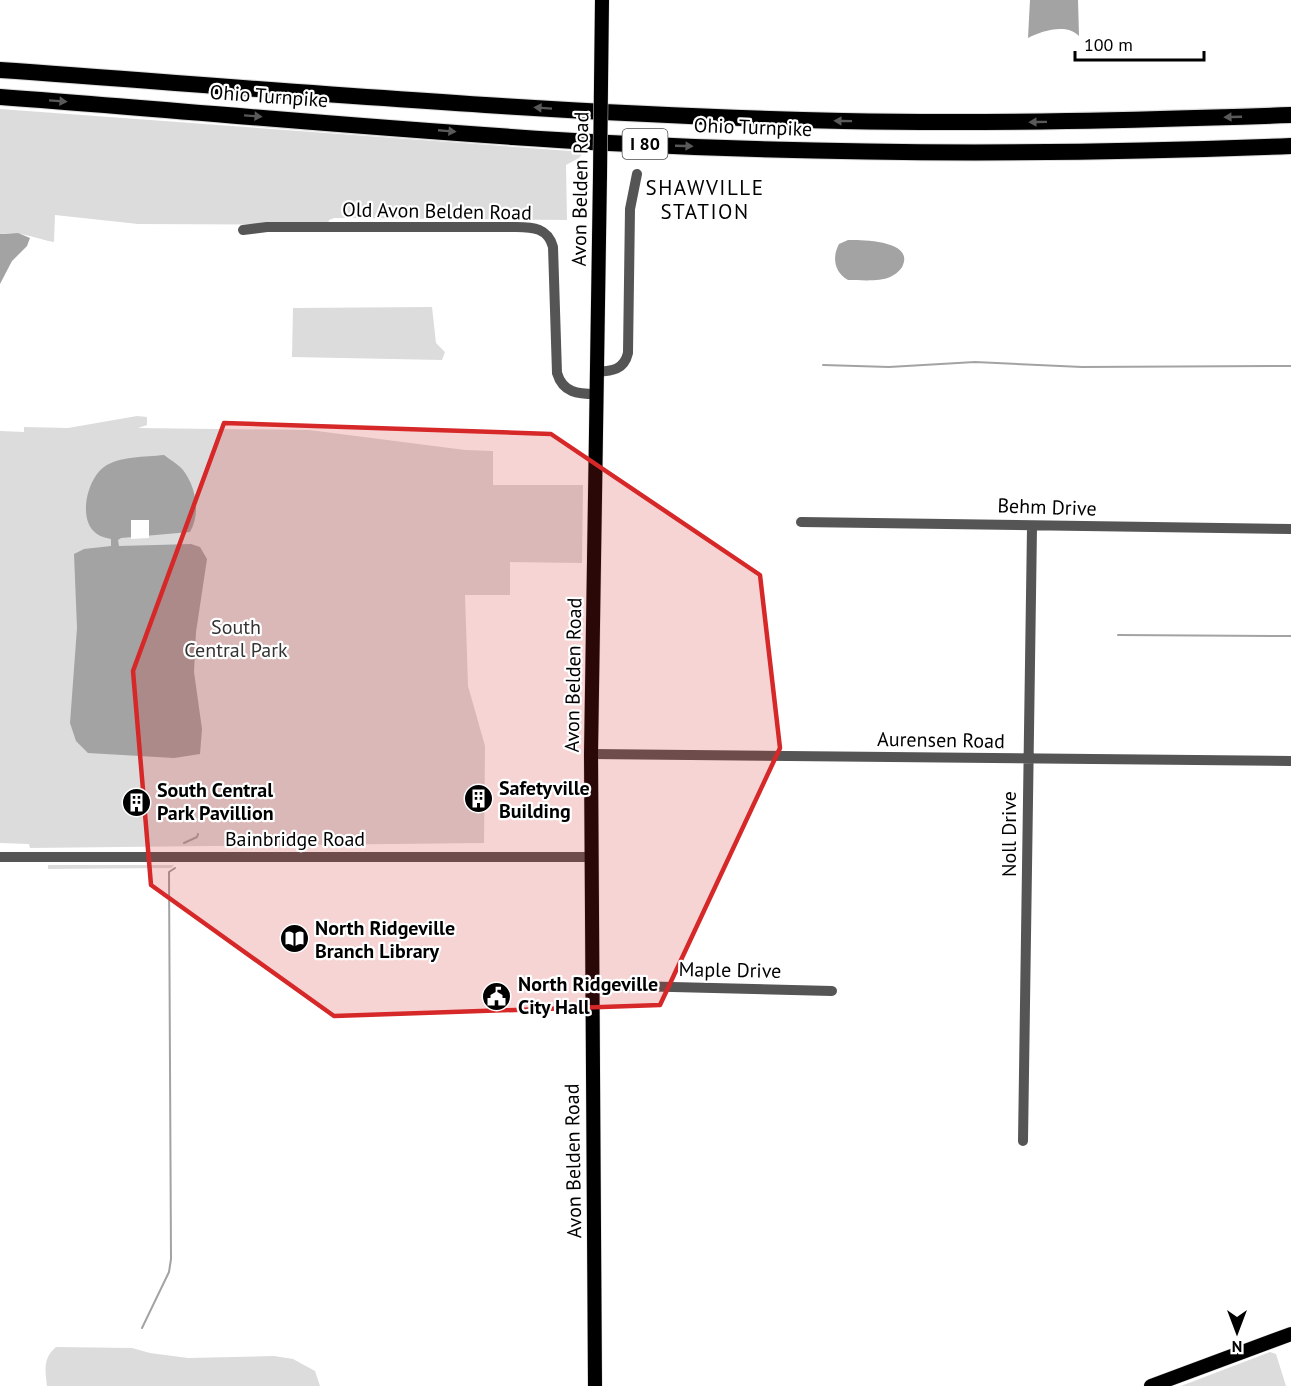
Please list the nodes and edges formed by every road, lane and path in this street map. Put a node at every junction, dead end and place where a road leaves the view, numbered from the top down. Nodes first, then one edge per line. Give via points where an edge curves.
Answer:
1 (602, 0) edge
2 (0, 70) edge
3 (0, 97) edge
4 (1291, 115) edge
5 (1291, 146) edge
6 (637, 174) dead end
7 (243, 230) dead end
8 (597, 372) junction
9 (596, 394) junction
10 (801, 522) dead end
11 (1032, 527) junction
12 (1291, 529) edge
13 (591, 754) junction
14 (1027, 759) junction
15 (1291, 761) edge
16 (0, 857) edge
17 (591, 857) junction
18 (591, 985) junction
19 (832, 991) dead end
20 (1023, 1140) dead end
21 (1291, 1334) edge
22 (1158, 1385) edge
23 (595, 1386) edge

1 - 8 main road, Avon Belden Road, bridge
4 -> 2 highway, Ohio Turnpike / I 80 via 1033,122 807,120 577,111
3 -> 5 highway, Ohio Turnpike / I 80 via 586,141 758,149 1020,153
6 - 8 street via 630,209 628,353 618,368
7 - 9 street, Old Avon Belden Road via 516,227 543,231 553,246 557,373 571,392
8 - 9 main road, Avon Belden Road
9 - 13 main road, Avon Belden Road
10 - 11 street, Behm Drive via 1022,523
11 - 12 street, Behm Drive
11 - 14 street, Noll Drive
13 - 14 street, Aurensen Road
13 - 17 main road, Avon Belden Road
14 - 15 street, Aurensen Road
14 - 20 street, Noll Drive
16 - 17 street, Bainbridge Road
17 - 18 main road, Avon Belden Road
18 - 19 street, Maple Drive
18 - 23 main road, Avon Belden Road
21 - 22 main road

